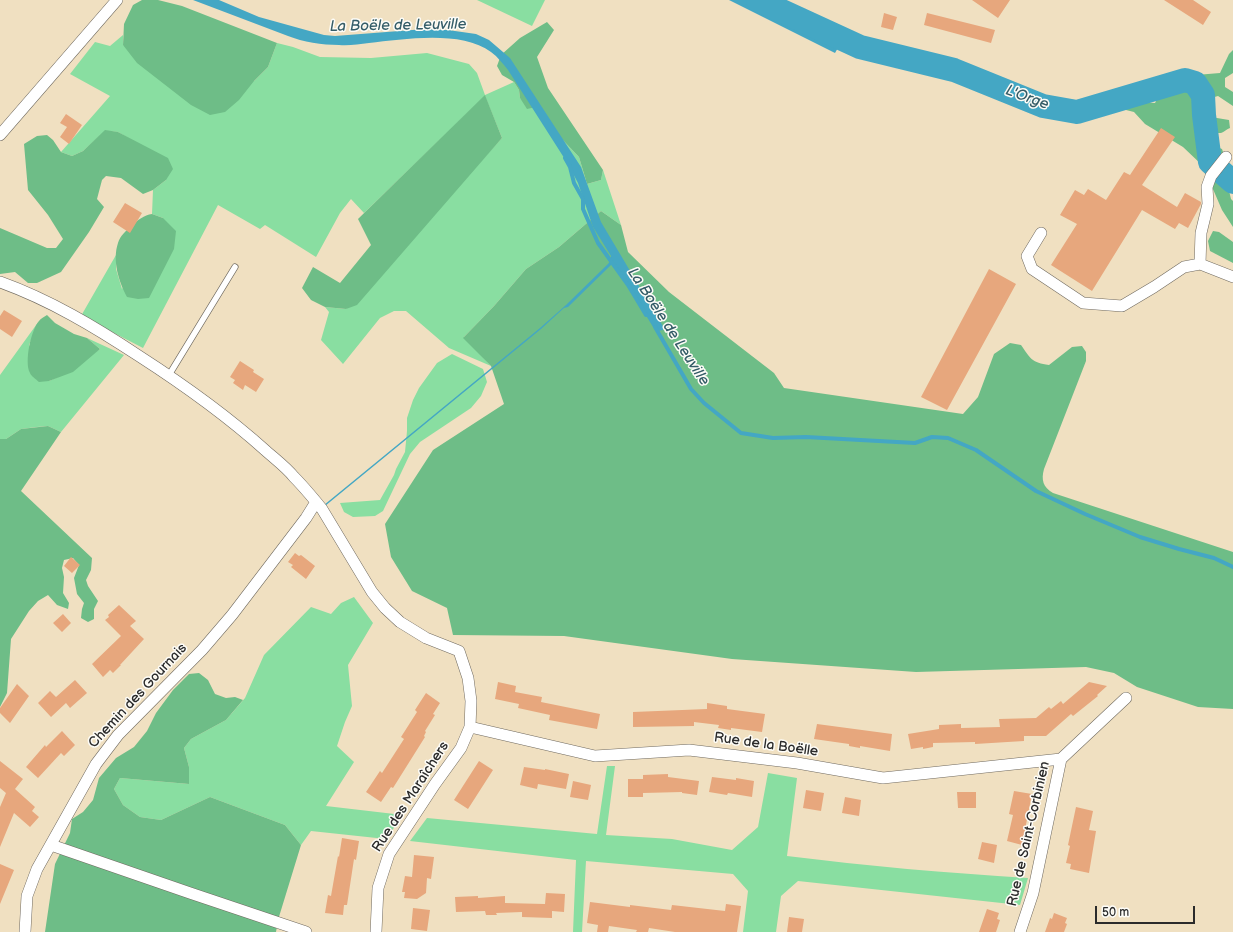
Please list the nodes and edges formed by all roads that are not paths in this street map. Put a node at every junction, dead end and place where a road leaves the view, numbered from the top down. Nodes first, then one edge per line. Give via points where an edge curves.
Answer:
1 (117, 0) edge
2 (0, 135) edge
3 (1228, 156) dead end
4 (1041, 233) dead end
5 (1200, 264) junction
6 (235, 267) dead end
7 (1233, 277) edge
8 (0, 282) edge
9 (169, 375) junction
10 (316, 502) junction
11 (1126, 698) dead end
12 (470, 727) junction
13 (1061, 760) junction
14 (51, 845) junction
15 (24, 932) edge
16 (306, 932) edge
17 (376, 932) edge
18 (1020, 932) edge

1 - 2 street
3 - 5 street via 1210,176 1207,188 1208,204 1201,233
4 - 5 street via 1027,256 1032,269 1083,303 1122,306 1184,267
5 - 7 street
6 - 9 lane
8 - 9 street via 51,304 101,331
9 - 10 street via 237,425 294,476
10 - 12 street, Rue des Maraîchers via 372,592 385,608 400,622 426,638 459,651 468,678 471,701
10 - 14 street, Chemin des Gournais via 246,597 202,650 105,752
11 - 13 street, Rue de Saint-Corbinien
12 - 13 street, Rue de la Boëlle via 595,756 689,750 797,763 883,778
12 - 17 street, Rue des Maraîchers via 461,748 390,854 378,888
13 - 18 street, Rue de Saint-Corbinien via 1033,893
14 - 15 street, Chemin des Gournais via 37,870 27,896
14 - 16 street

